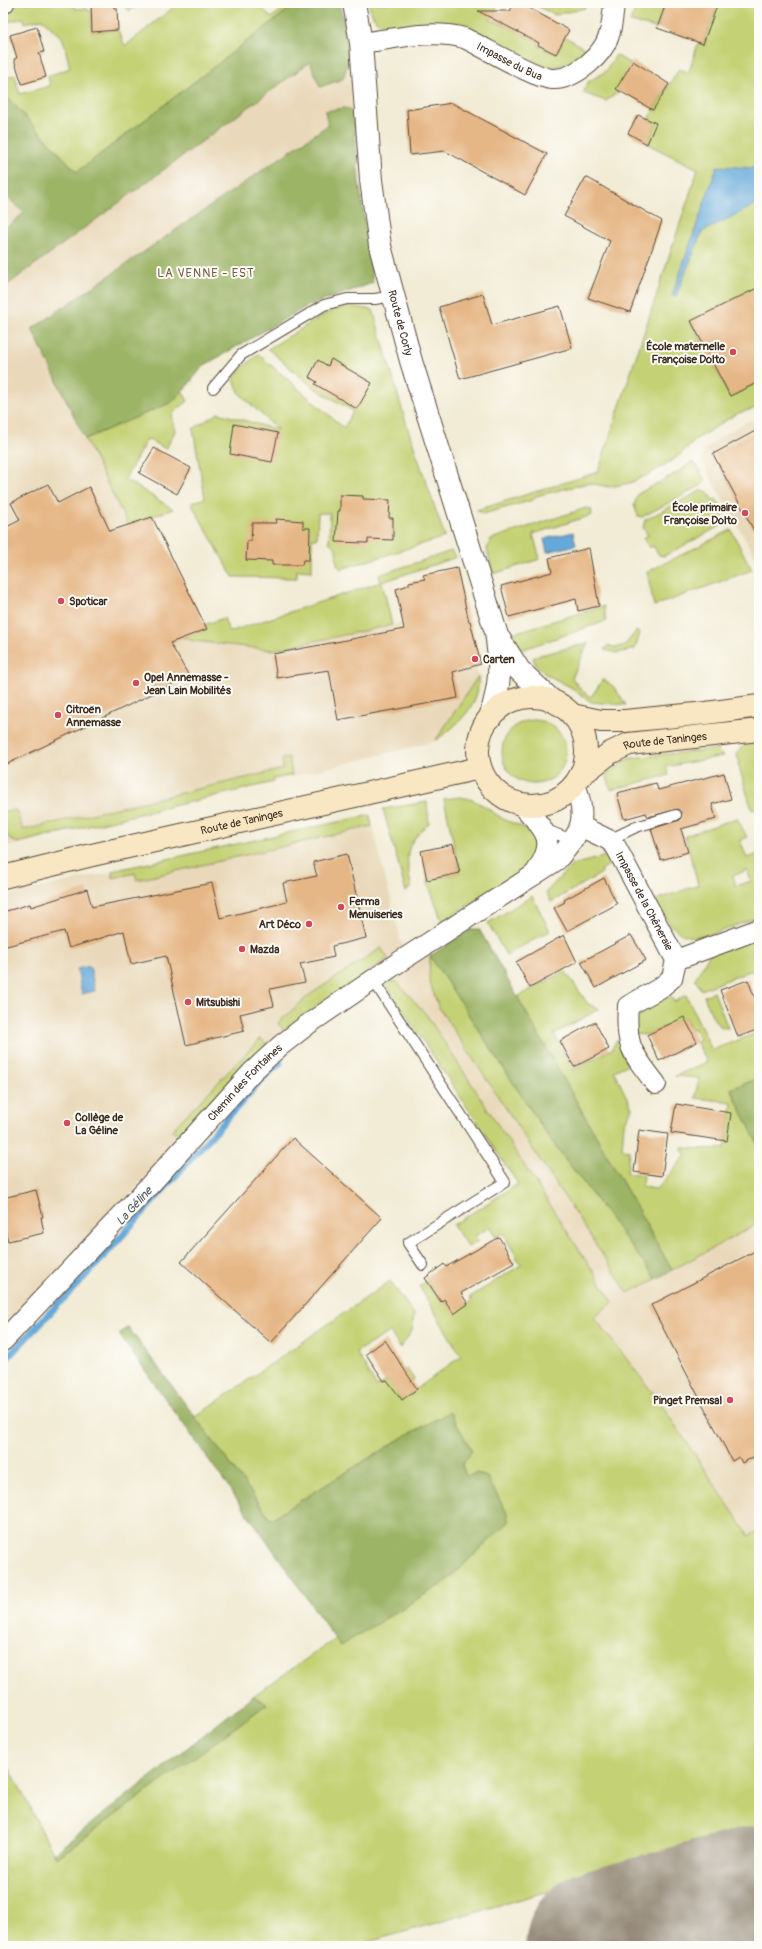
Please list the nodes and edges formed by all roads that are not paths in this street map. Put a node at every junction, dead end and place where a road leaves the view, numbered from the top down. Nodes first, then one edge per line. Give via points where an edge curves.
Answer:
1 (354, 3) edge
2 (614, 3) edge
3 (361, 43) junction
4 (393, 296) junction
5 (213, 388) dead end
6 (496, 632) junction
7 (552, 701) junction
8 (759, 706) edge
9 (572, 715) junction
10 (490, 718) junction
11 (759, 730) edge
12 (480, 768) junction
13 (578, 780) junction
14 (522, 805) junction
15 (676, 815) dead end
16 (543, 828) junction
17 (578, 831) junction
18 (609, 840) junction
19 (3, 877) edge
20 (533, 877) junction
21 (759, 929) edge
22 (676, 960) junction
23 (373, 980) junction
24 (656, 1084) dead end
25 (423, 1265) dead end
26 (3, 1341) edge

1 - 3 street, Route de Corly
2 - 3 street, Impasse du Bua via 612,29 605,46 597,57 583,68 562,79 537,75 464,38 453,35 435,34
3 - 4 street, Route de Corly via 376,222
4 - 5 lane via 347,299 324,305 241,355
4 - 6 street, Route de Corly
6 - 7 street, Route de Corly via 519,670
6 - 10 street, Route de Corly via 500,664 497,694
7 - 9 main road via 560,704
7 - 10 main road via 543,698 523,698 505,705
8 - 9 main road, Route de Taninges via 625,721 601,721
9 - 13 main road via 581,728 586,744 586,760
10 - 12 main road via 479,739
11 - 13 main road, Route de Taninges via 630,744 610,753
12 - 14 main road via 498,794
12 - 19 main road, Route de Taninges
13 - 14 main road via 552,802
13 - 17 street via 582,806
14 - 16 street
15 - 18 lane via 636,827
16 - 17 lane via 564,837
16 - 20 street, Chemin des Fontaines via 547,837 547,848
17 - 18 street, Impasse de la Chêneraie
17 - 20 street, Chemin des Fontaines via 557,860
18 - 22 street, Impasse de la Chêneraie via 621,855
20 - 23 street, Chemin des Fontaines
21 - 22 street
22 - 24 street, Impasse de la Chêneraie via 672,978 628,1006 628,1040 638,1061
23 - 25 lane via 505,1182 408,1244
23 - 26 street, Chemin des Fontaines via 280,1046 253,1071 148,1188

